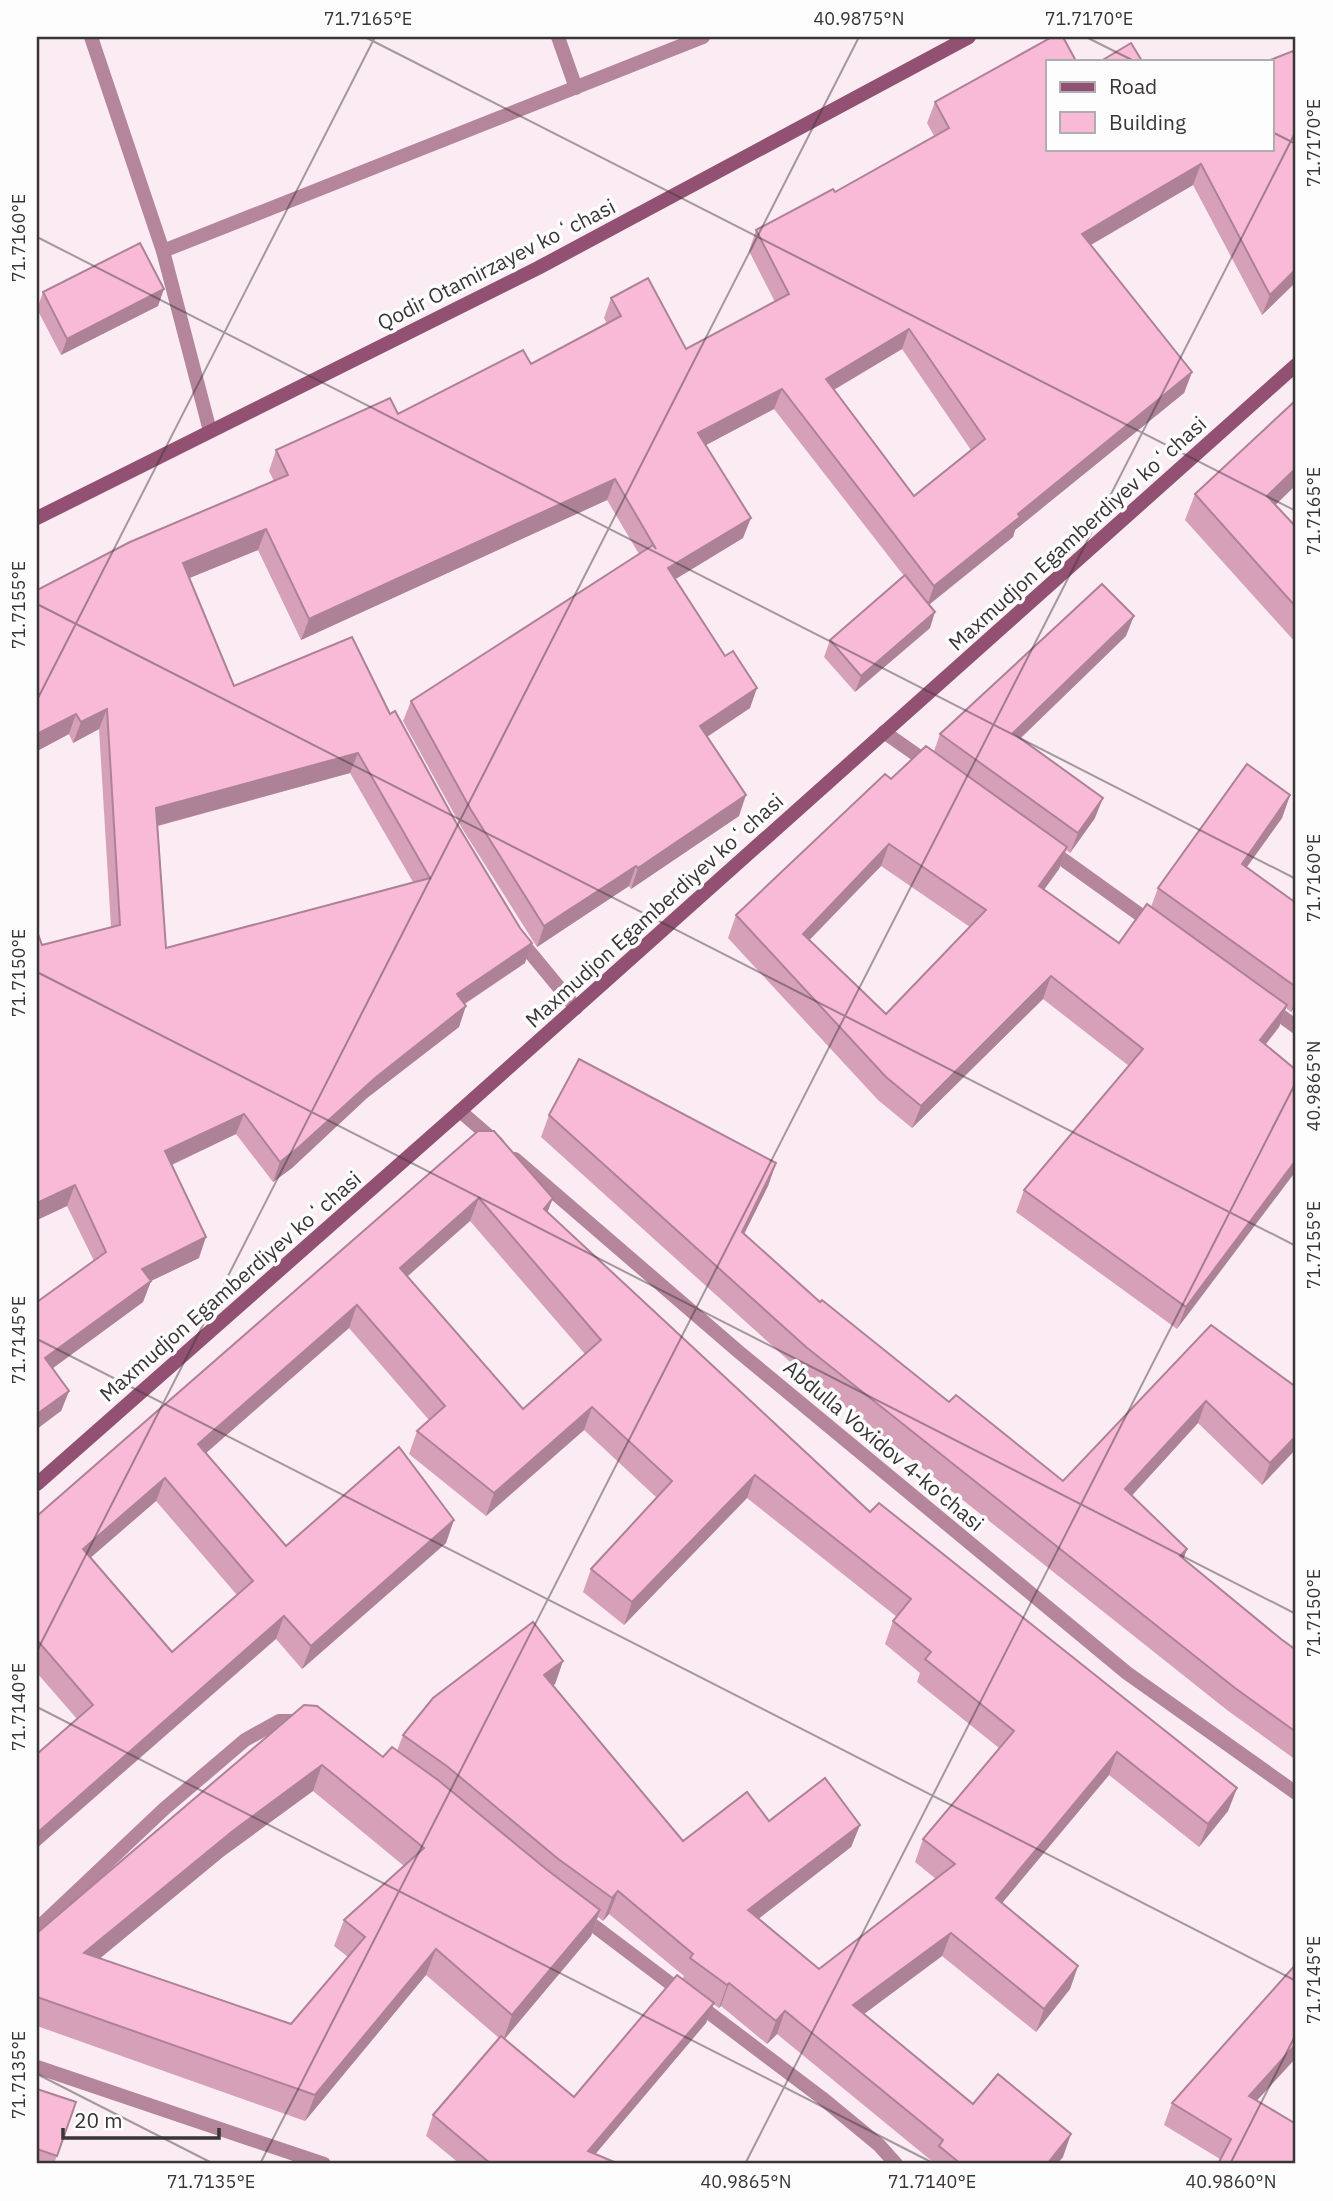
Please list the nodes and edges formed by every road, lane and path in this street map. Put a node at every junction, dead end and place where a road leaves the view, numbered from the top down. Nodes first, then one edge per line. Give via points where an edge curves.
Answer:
1 (91, 37) edge
2 (558, 37) edge
3 (703, 37) edge
4 (969, 37) edge
5 (576, 88) junction
6 (163, 251) junction
7 (1296, 365) edge
8 (210, 431) junction
9 (37, 518) edge
10 (884, 732) junction
11 (940, 772) edge
12 (1040, 844) edge
13 (508, 921) edge
14 (1163, 931) edge
15 (1252, 995) edge
16 (576, 1008) junction
17 (1296, 1027) edge
18 (460, 1111) junction
19 (37, 1483) edge
20 (323, 1726) edge
21 (1296, 1793) edge
22 (566, 1905) edge
23 (37, 1929) edge
24 (37, 2067) edge
25 (324, 2164) edge
26 (895, 2164) edge

1 - 6 street
2 - 5 street
3 - 5 street
4 - 8 street, Qodir Otamirzayev koʻchasi via 538,268
5 - 6 street
6 - 8 street
7 - 10 street, Maxmudjon Egamberdiyev koʻchasi
8 - 9 street, Qodir Otamirzayev koʻchasi
10 - 11 street
10 - 16 street, Maxmudjon Egamberdiyev koʻchasi
12 - 14 street
13 - 16 street
15 - 17 street
16 - 18 street, Maxmudjon Egamberdiyev koʻchasi
18 - 19 street, Maxmudjon Egamberdiyev koʻchasi
18 - 21 street, Abdulla Voxidov 4-ko'chasi via 739,1352 1126,1672
20 - 23 street via 279,1721 244,1740
22 - 26 street via 822,2098
24 - 25 street

